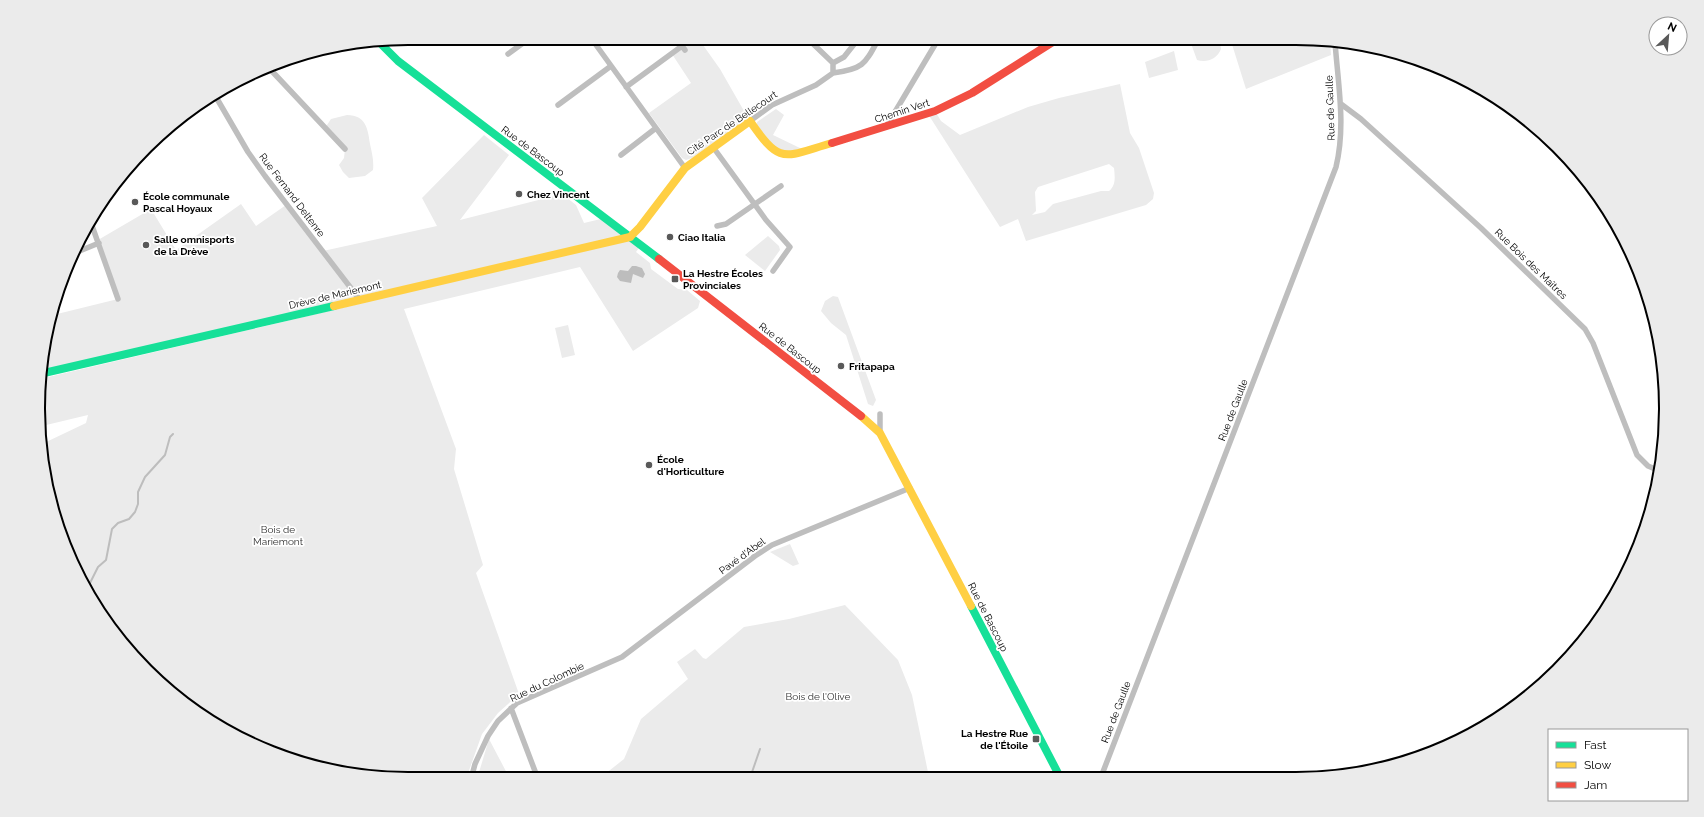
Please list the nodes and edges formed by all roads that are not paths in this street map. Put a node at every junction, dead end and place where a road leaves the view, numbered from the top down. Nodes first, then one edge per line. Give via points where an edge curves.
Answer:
1 (520, 45) edge
2 (596, 45) edge
3 (814, 45) edge
4 (853, 45) edge
5 (874, 45) edge
6 (935, 45) edge
7 (1048, 45) edge
8 (383, 46) edge
9 (682, 46) dead end
10 (1336, 47) edge
11 (508, 54) dead end
12 (833, 63) junction
13 (611, 66) junction
14 (272, 72) edge
15 (833, 73) junction
16 (626, 88) junction
17 (218, 100) edge
18 (1341, 104) junction
19 (558, 105) dead end
20 (750, 121) junction
21 (885, 127) junction
22 (656, 128) junction
23 (713, 147) junction
24 (345, 150) dead end
25 (621, 155) dead end
26 (685, 168) junction
27 (781, 186) dead end
28 (755, 203) junction
29 (717, 226) dead end
30 (93, 228) edge
31 (630, 237) junction
32 (99, 243) junction
33 (81, 250) edge
34 (773, 271) dead end
35 (118, 299) dead end
36 (360, 300) junction
37 (47, 372) edge
38 (880, 414) dead end
39 (880, 432) junction
40 (1654, 468) edge
41 (910, 488) junction
42 (622, 658) joint
43 (511, 708) junction
44 (473, 772) edge
45 (535, 772) edge
46 (1057, 772) edge
47 (1103, 772) edge

1 - 11 street
2 - 13 street, Cité Parc de Bellecourt
3 - 12 street
4 - 12 street via 844,57
5 - 15 street, Cité Parc de Bellecourt via 861,66 851,71
6 - 21 street
7 - 21 street, Chemin Vert via 962,98 935,111
8 - 31 street, Rue de Bascoup via 398,61
9 - 16 street
10 - 18 street, Rue de Gaulle
12 - 15 street
13 - 16 street, Cité Parc de Bellecourt
13 - 19 street
14 - 24 street
15 - 20 street, Cité Parc de Bellecourt via 816,85 772,105
16 - 22 street, Cité Parc de Bellecourt
17 - 36 street, Rue Fernand Deltenre via 248,152
18 - 40 street, Rue Bois des Maîtres via 1361,119 1481,228 1586,331 1637,455
18 - 47 street, Rue de Gaulle via 1340,149 1329,189
20 - 21 street, Chemin Vert via 770,150 783,156 791,156
20 - 23 street, Cité Parc de Bellecourt
22 - 25 street
22 - 26 street, Cité Parc de Bellecourt
23 - 26 street, Cité Parc de Bellecourt
23 - 28 street
26 - 31 street, Cité Parc de Bellecourt
27 - 28 street
28 - 29 street via 726,224
28 - 34 street via 766,220 790,246
30 - 32 street
31 - 36 street, Drève de Mariemont
31 - 39 street, Rue de Bascoup
32 - 33 street
32 - 35 street
36 - 37 street, Drève de Mariemont
38 - 39 street
39 - 41 street, Rue de Bascoup
41 - 42 street, Pavé d'Abel via 772,545
41 - 46 street, Rue de Bascoup
42 - 43 street, Rue du Colombie
43 - 44 street, Rue du Colombie via 488,736
43 - 45 street

